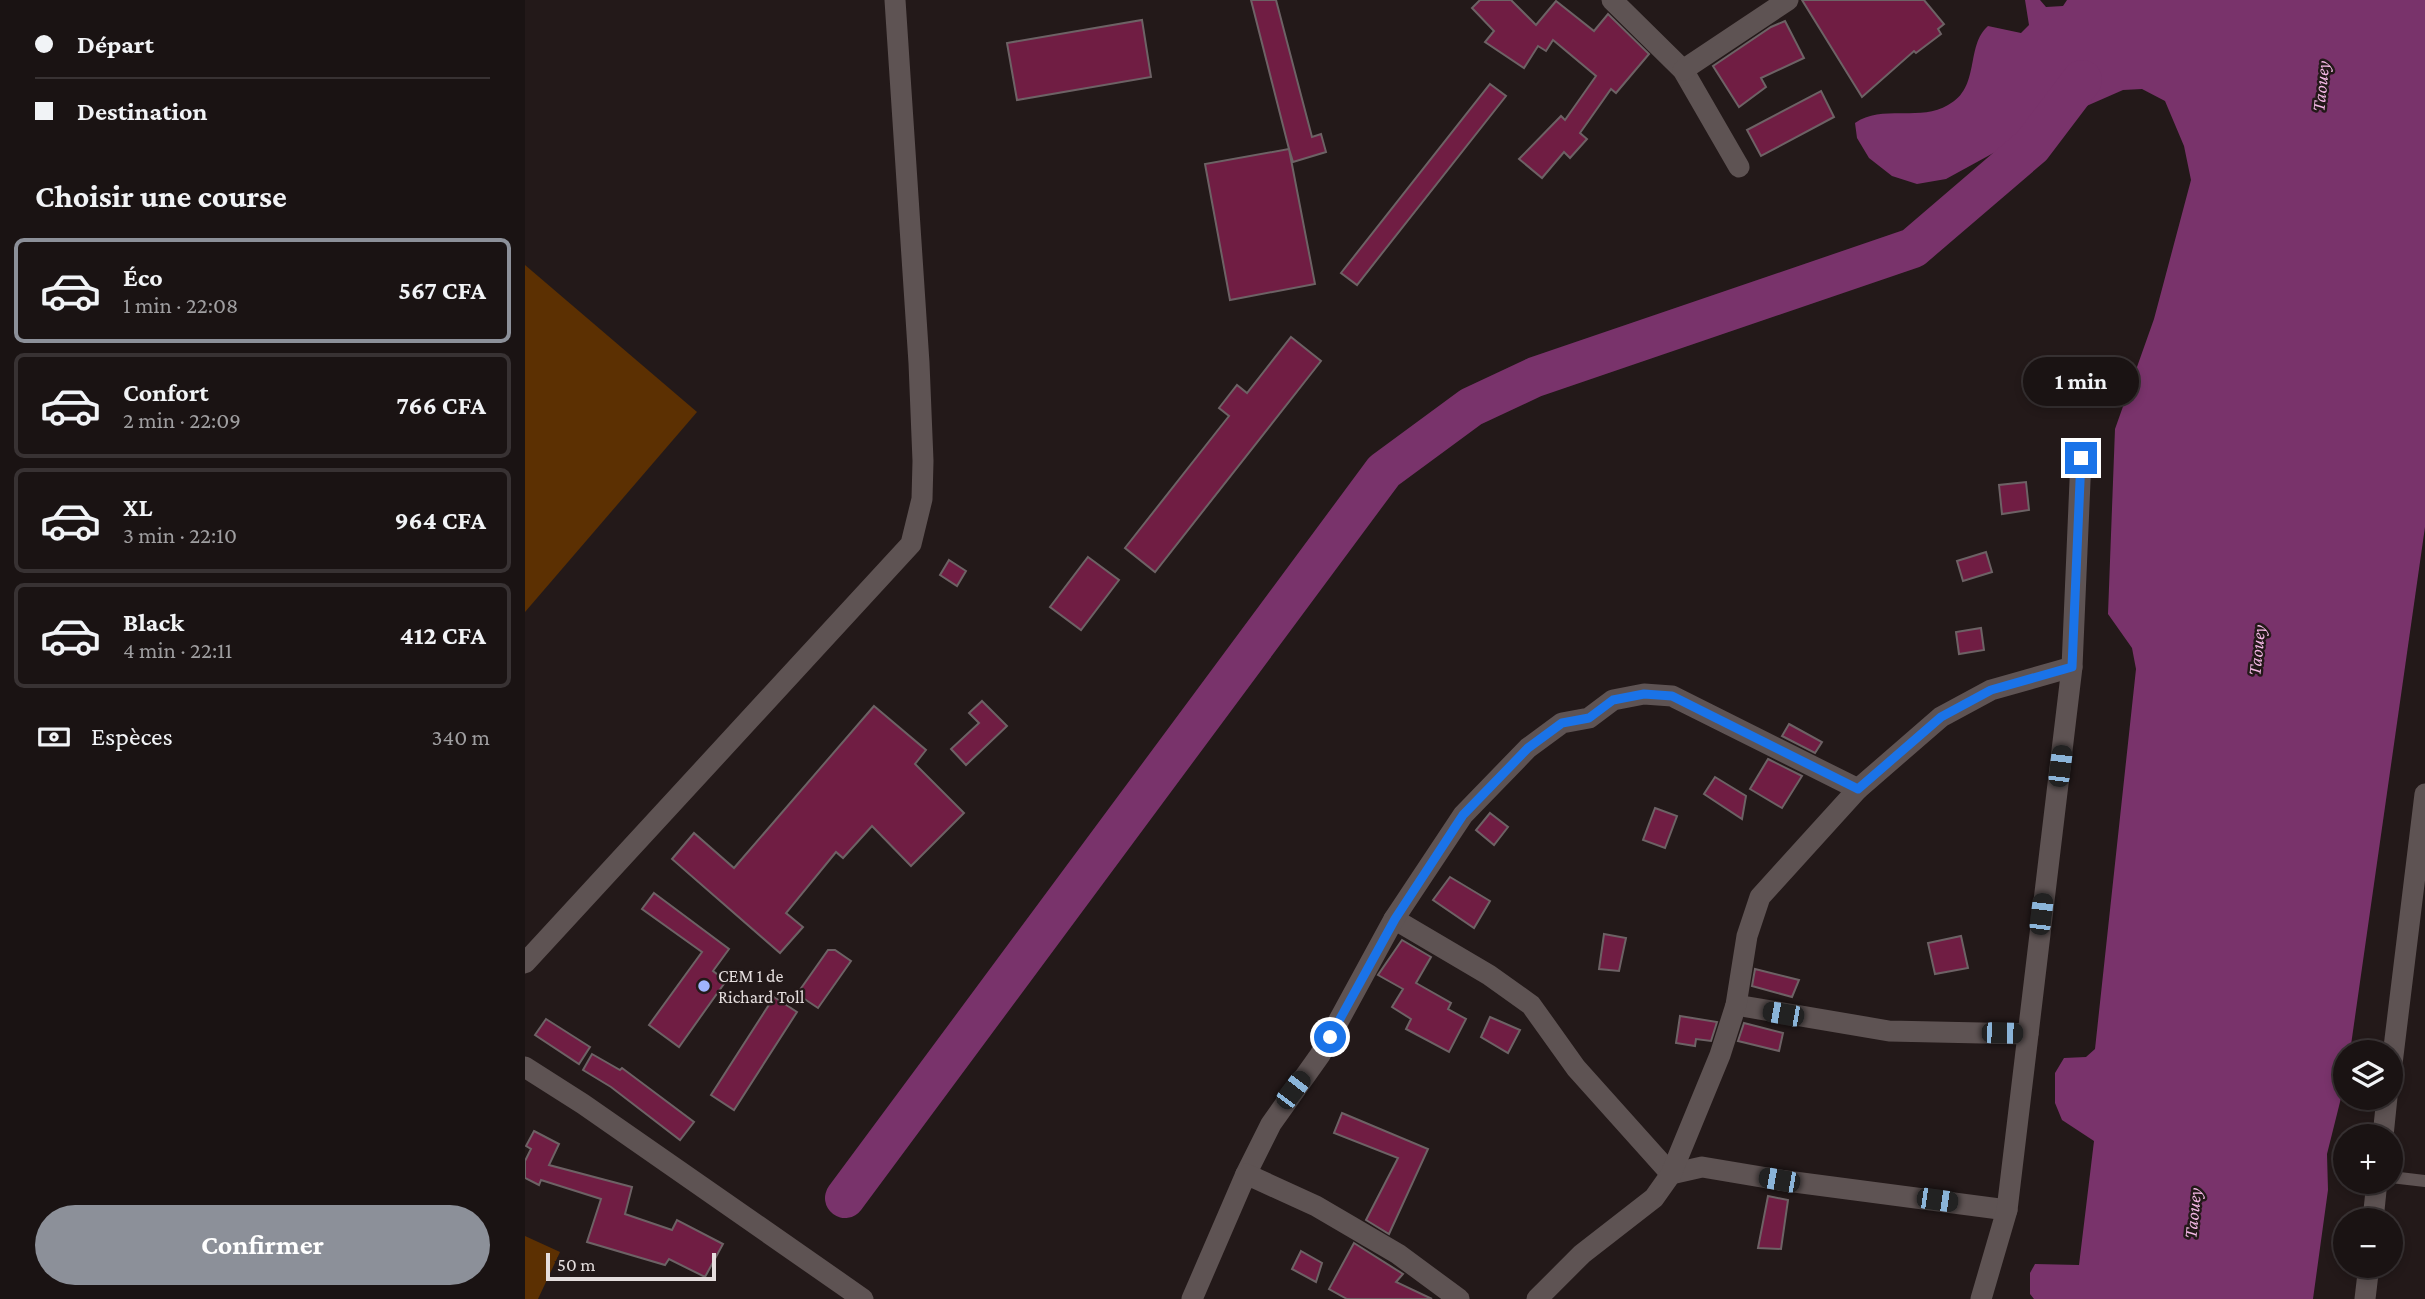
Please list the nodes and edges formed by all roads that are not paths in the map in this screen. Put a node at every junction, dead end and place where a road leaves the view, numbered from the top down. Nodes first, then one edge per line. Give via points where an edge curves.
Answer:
1 (895, 0) edge
2 (1612, 0) edge
3 (1788, 0) edge
4 (1683, 70) junction
5 (1739, 167) dead end
6 (2081, 458) dead end
7 (2072, 667) junction
8 (1858, 789) junction
9 (2425, 793) edge
10 (1395, 919) junction
11 (525, 963) edge
12 (1736, 1005) junction
13 (2028, 1034) junction
14 (2395, 1040) edge
15 (525, 1068) edge
16 (1246, 1174) junction
17 (1671, 1174) junction
18 (2403, 1178) edge
19 (2425, 1181) edge
20 (2007, 1210) junction
21 (2367, 1278) edge
22 (863, 1299) edge
23 (1192, 1299) edge
24 (1459, 1299) edge
25 (1537, 1299) edge
26 (1981, 1299) edge
27 (2365, 1299) edge

1 - 11 street via 922,449 922,499 911,544
2 - 4 street
3 - 4 street
4 - 5 street
6 - 7 street
7 - 8 street via 1991,690 1941,717
7 - 13 street
8 - 10 street via 1672,696 1644,694 1613,700 1589,718 1562,723 1528,748 1463,815
8 - 12 street via 1760,897 1747,936
9 - 14 street
10 - 16 street via 1320,1055 1271,1124
10 - 17 street via 1531,1005 1576,1068
12 - 13 street via 1889,1031
12 - 17 street
13 - 20 street
15 - 22 street
16 - 23 street
16 - 24 street via 1316,1206 1387,1247
17 - 20 street via 1702,1167
17 - 25 street via 1654,1198 1582,1254
18 - 19 lane
20 - 26 street
21 - 27 street

